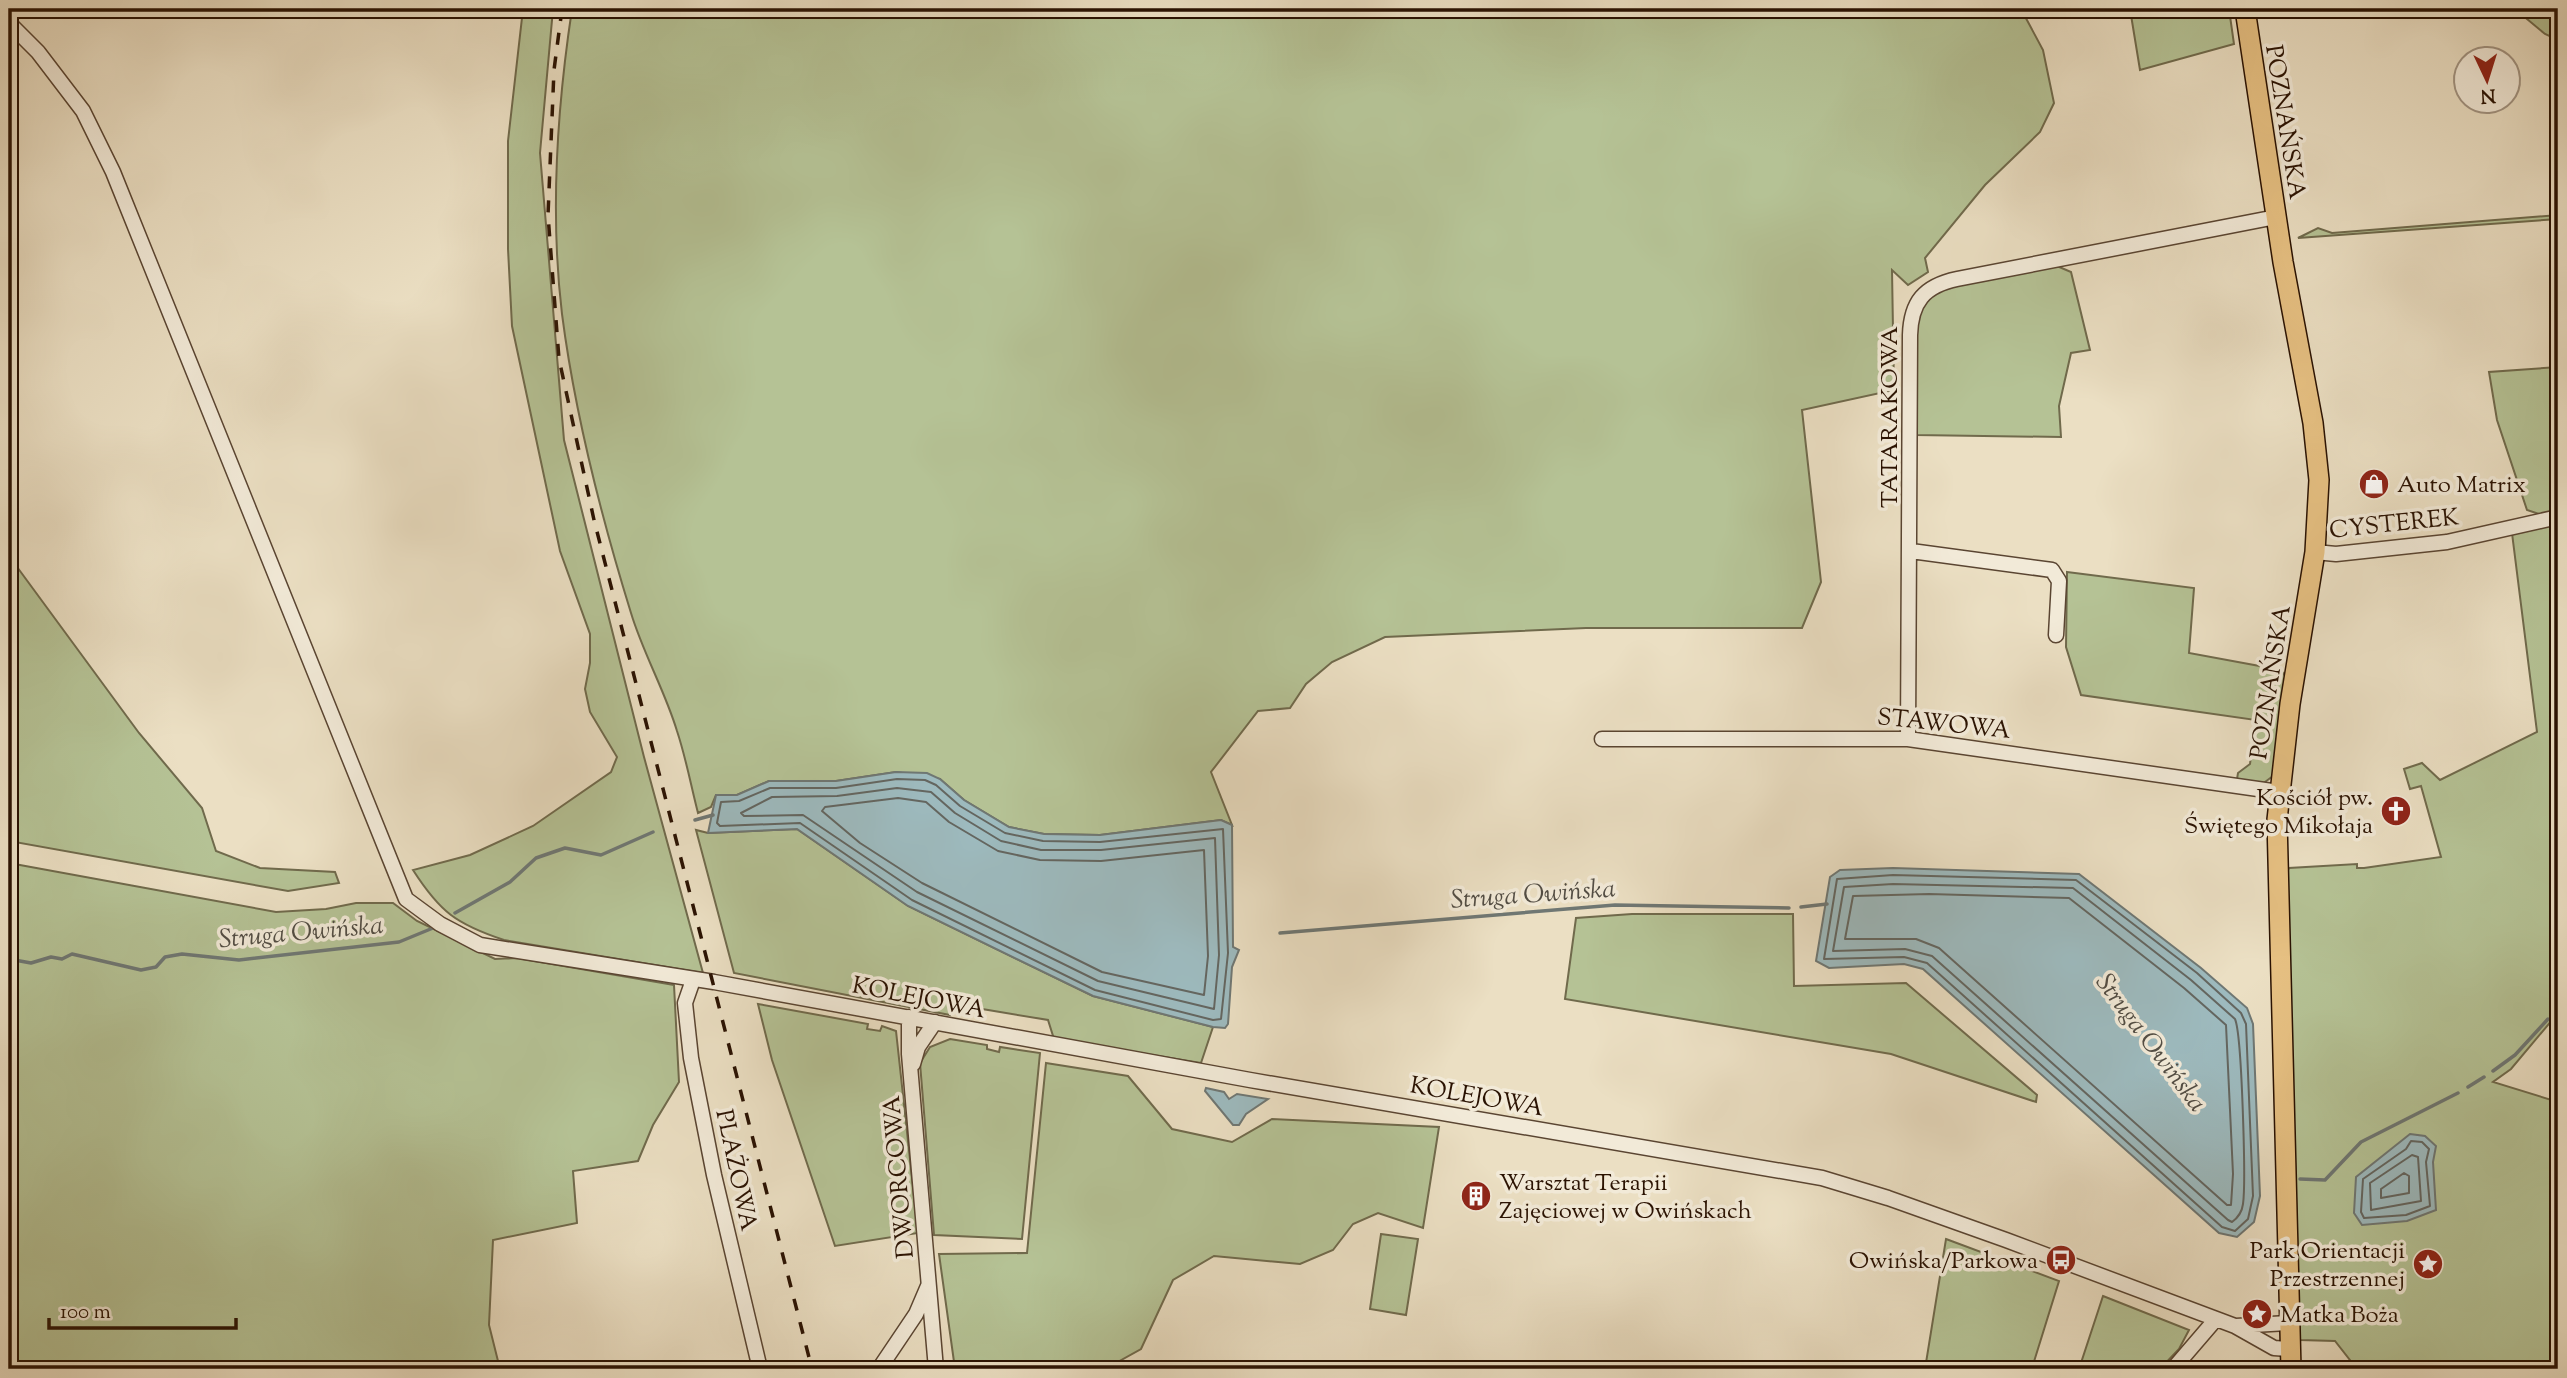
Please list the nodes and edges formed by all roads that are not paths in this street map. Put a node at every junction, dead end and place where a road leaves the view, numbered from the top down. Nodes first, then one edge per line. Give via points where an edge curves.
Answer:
1 (2245, 9) edge
2 (9, 23) edge
3 (2276, 217) junction
4 (2558, 517) edge
5 (1911, 551) junction
6 (2315, 552) junction
7 (2056, 635) dead end
8 (1908, 738) junction
9 (1602, 739) dead end
10 (2279, 792) junction
11 (693, 979) junction
12 (909, 1017) junction
13 (934, 1022) junction
14 (911, 1069) junction
15 (930, 1281) junction
16 (2216, 1319) junction
17 (911, 1320) junction
18 (2288, 1323) junction
19 (2235, 1326) junction
20 (932, 1328) junction
21 (2290, 1359) edge
22 (760, 1369) edge
23 (879, 1369) edge
24 (936, 1369) edge
25 (2173, 1369) edge

1 - 3 main road, POZNAŃSKA
2 - 11 street, KOLEJOWA via 38,52 83,111 113,172 405,899 480,945
3 - 5 street, TATARAKOWA via 1956,279 1927,289 1916,303 1910,323
3 - 6 main road, POZNAŃSKA via 2316,450
4 - 6 street, CYSTEREK via 2448,542 2336,554
5 - 7 street via 2052,569 2059,581
5 - 8 street, TATARAKOWA
6 - 10 main road, POZNAŃSKA
8 - 9 street, STAWOWA
8 - 10 street, STAWOWA
10 - 18 main road, POZNAŃSKA via 2276,852
11 - 12 street, KOLEJOWA
11 - 22 street, PLAŻOWA via 685,1003 691,1058
12 - 13 street, KOLEJOWA
12 - 14 street, DWORCOWA
13 - 14 street, DWORCOWA
13 - 16 street, KOLEJOWA via 1837,1182
14 - 15 street, DWORCOWA
15 - 17 street, DWORCOWA
15 - 20 street, DWORCOWA
16 - 19 street, KOLEJOWA
16 - 25 street
17 - 20 street
17 - 23 street, DWORCOWA
18 - 19 street, KOLEJOWA
18 - 21 main road, POZNAŃSKA
19 - 21 street, KOLEJOWA
20 - 24 street, DWORCOWA

